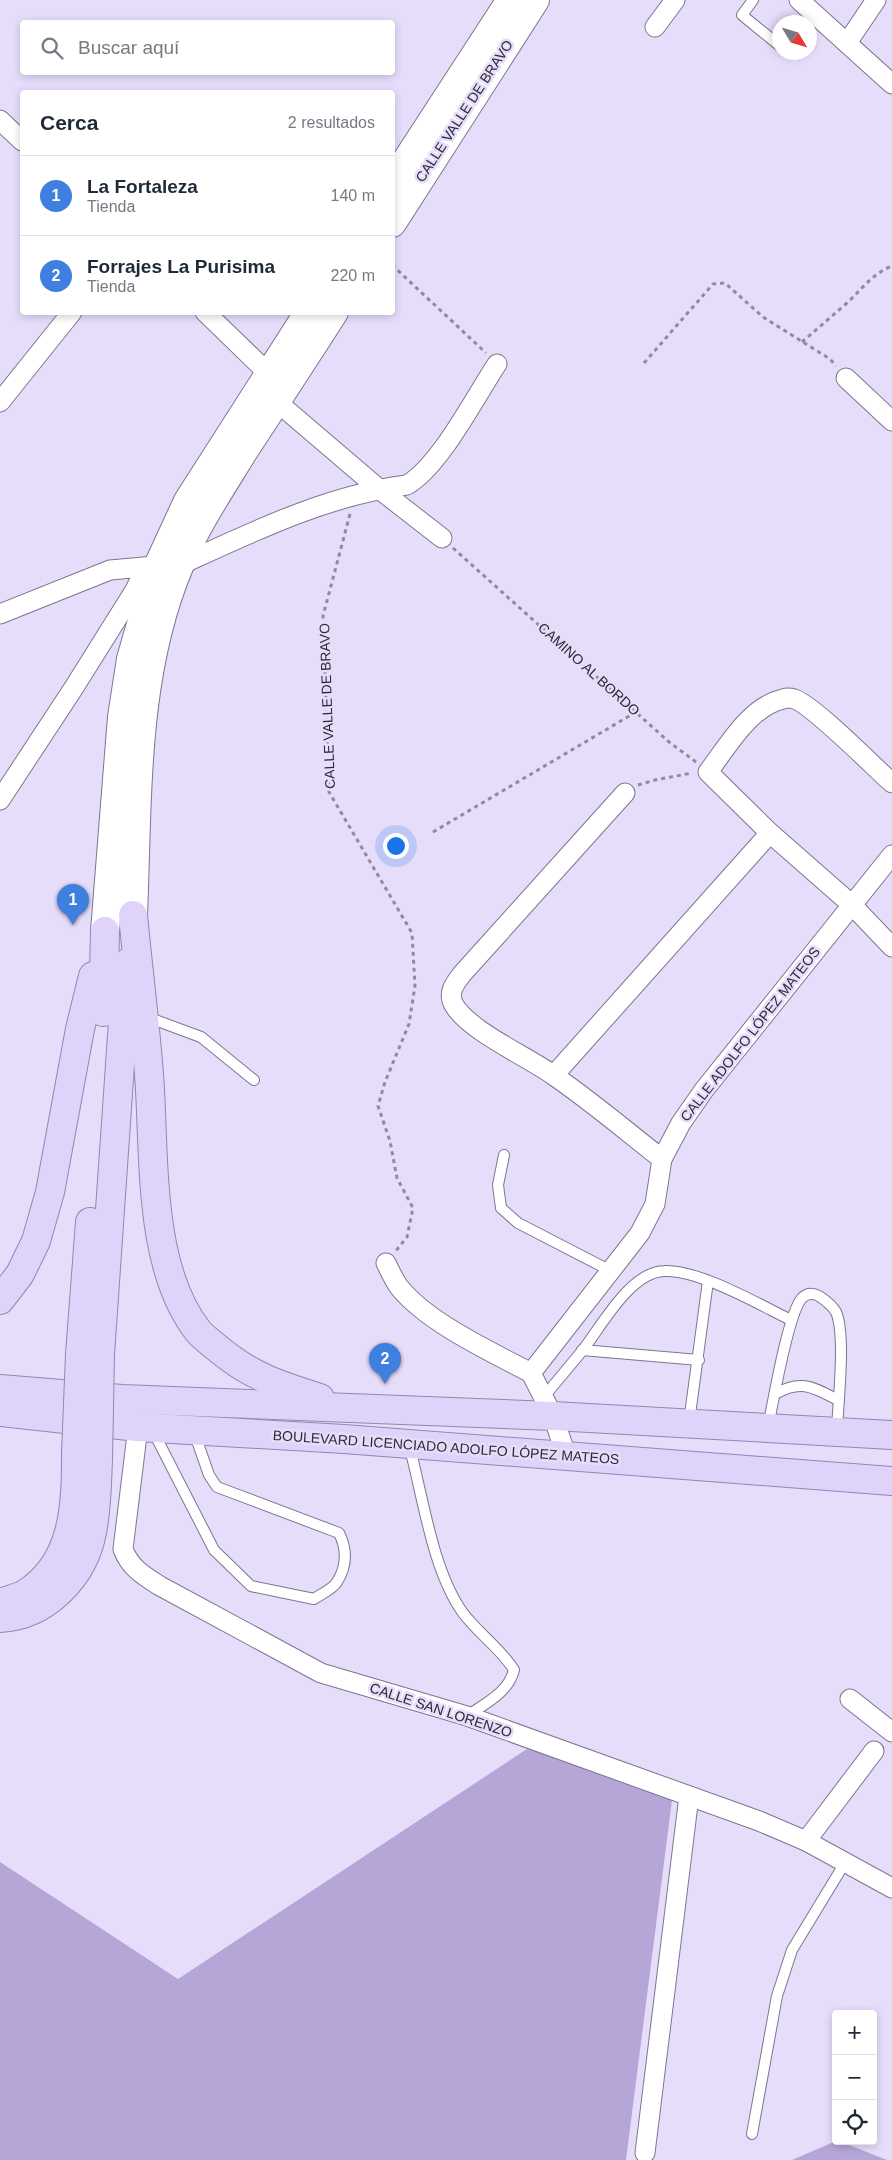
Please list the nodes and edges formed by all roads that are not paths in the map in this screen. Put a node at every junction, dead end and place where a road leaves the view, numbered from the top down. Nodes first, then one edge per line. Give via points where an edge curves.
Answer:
1 (511, 0) edge
2 (535, 0) edge
3 (675, 0) edge
4 (754, 0) edge
5 (799, 0) edge
6 (876, 0) edge
7 (655, 27) dead end
8 (772, 39) edge
9 (847, 43) junction
10 (892, 84) edge
11 (0, 120) edge
12 (20, 139) edge
13 (395, 178) edge
14 (395, 218) edge
15 (70, 315) edge
16 (208, 315) edge
17 (307, 315) edge
18 (332, 315) edge
19 (497, 364) road end
20 (269, 374) junction
21 (846, 378) road end
22 (276, 401) junction
23 (0, 402) edge
24 (892, 421) edge
25 (380, 489) junction
26 (442, 538) road end
27 (161, 566) junction
28 (0, 614) edge
29 (892, 783) edge
30 (625, 793) road end
31 (0, 800) edge
32 (770, 833) junction
33 (892, 855) edge
34 (851, 904) junction
35 (133, 915) junction
36 (106, 931) junction
37 (892, 947) edge
38 (144, 1016) junction
39 (554, 1075) junction
40 (254, 1080) dead end
41 (504, 1155) dead end
42 (662, 1159) junction
43 (386, 1263) road end
44 (611, 1271) junction
45 (708, 1281) junction
46 (0, 1300) edge
47 (791, 1320) junction
48 (582, 1350) junction
49 (90, 1354) junction
50 (699, 1360) junction
51 (531, 1373) junction
52 (0, 1389) edge
53 (775, 1394) junction
54 (838, 1400) junction
55 (548, 1407) junction
56 (356, 1409) junction
57 (0, 1412) edge
58 (55, 1417) junction
59 (689, 1422) junction
60 (0, 1426) edge
61 (145, 1427) junction
62 (768, 1427) junction
63 (193, 1430) junction
64 (837, 1431) junction
65 (892, 1435) edge
66 (409, 1444) junction
67 (566, 1455) junction
68 (87, 1456) junction
69 (892, 1481) edge
70 (0, 1603) edge
71 (0, 1618) edge
72 (850, 1698) dead end
73 (467, 1716) junction
74 (892, 1732) edge
75 (874, 1752) dead end
76 (689, 1796) junction
77 (806, 1841) junction
78 (846, 1862) junction
79 (892, 1888) edge
80 (752, 2134) dead end
81 (645, 2153) dead end

1 - 13 main road, CALLE VALLE DE BRAVO
2 - 14 main road, CALLE VALLE DE BRAVO
3 - 7 street
4 - 8 lane via 742,15
5 - 9 street
6 - 9 street
9 - 10 street
11 - 12 street
15 - 23 street
16 - 20 street
17 - 20 main road
18 - 22 main road
19 - 25 street via 424,473 407,485
20 - 27 main road via 188,501
21 - 24 street
22 - 25 street
22 - 27 main road via 200,523
25 - 26 street
25 - 27 street via 355,494
27 - 28 street via 110,570
27 - 31 street via 135,590
27 - 35 main road via 164,611 150,666 144,709
27 - 36 main road via 131,659 122,717
29 - 32 street via 812,710 794,698 784,698 748,720 708,772
30 - 39 street via 453,986 451,995 459,1012
32 - 34 street
32 - 39 street
33 - 34 street, CALLE ADOLFO LÓPEZ MATEOS
34 - 37 street
34 - 42 street, CALLE ADOLFO LÓPEZ MATEOS via 704,1090
35 - 38 main road
35 - 49 main road
36 - 46 main road via 80,1029 50,1192 36,1240 20,1274
36 - 49 main road
38 - 40 lane via 201,1037
38 - 56 main road via 154,1194 160,1233 176,1290 199,1332 231,1360 257,1377
39 - 42 street
41 - 44 lane via 498,1185 501,1208 518,1223
42 - 44 street, CALLE ADOLFO LÓPEZ MATEOS via 655,1204 640,1233
43 - 51 street via 398,1285 430,1314
44 - 51 street, CALLE ADOLFO LÓPEZ MATEOS
45 - 47 lane
45 - 48 lane via 681,1272 654,1272 634,1285
45 - 50 lane
47 - 53 lane
47 - 54 lane via 802,1298 808,1294 822,1299 836,1313 840,1336
48 - 50 lane
48 - 55 lane
49 - 68 main road, bridge
50 - 59 lane
51 - 55 street
52 - 56 main road via 122,1399
53 - 54 lane via 798,1384
53 - 62 lane
54 - 64 lane
55 - 56 main road
55 - 59 main road
55 - 67 street
57 - 58 main road, BOULEVARD LICENCIADO ADOLFO LÓPEZ MATEOS
58 - 60 main road
58 - 61 main road, BOULEVARD LICENCIADO ADOLFO LÓPEZ MATEOS
59 - 62 main road
61 - 63 main road, BOULEVARD LICENCIADO ADOLFO LÓPEZ MATEOS
61 - 63 lane via 214,1550 250,1586 314,1598 336,1584 345,1562 346,1546 339,1533 218,1488 209,1475
61 - 73 street, CALLE SAN LORENZO via 123,1549 127,1561 136,1571 321,1673
62 - 64 main road
63 - 66 main road, BOULEVARD LICENCIADO ADOLFO LÓPEZ MATEOS
64 - 65 main road
66 - 67 main road, BOULEVARD LICENCIADO ADOLFO LÓPEZ MATEOS
66 - 73 lane via 437,1556 450,1591 463,1613 514,1670 512,1681 501,1693
67 - 69 main road, BOULEVARD LICENCIADO ADOLFO LÓPEZ MATEOS
68 - 70 main road via 61,1556 47,1576 24,1594
68 - 71 main road via 92,1532 86,1555 50,1602 15,1617
72 - 74 street
73 - 76 street, CALLE SAN LORENZO
75 - 77 street
76 - 77 street, CALLE SAN LORENZO
76 - 81 street
77 - 78 street, CALLE SAN LORENZO
78 - 79 street, CALLE SAN LORENZO
78 - 80 lane via 792,1950 777,1996

